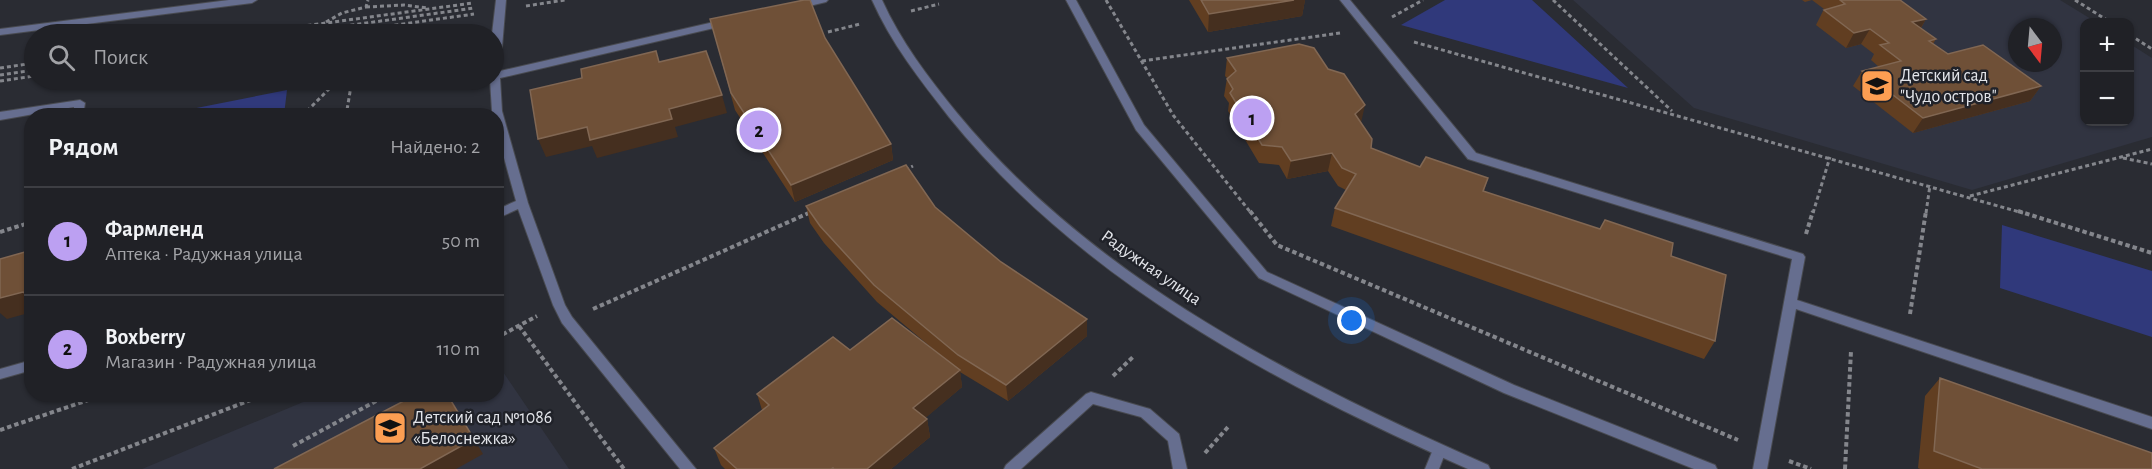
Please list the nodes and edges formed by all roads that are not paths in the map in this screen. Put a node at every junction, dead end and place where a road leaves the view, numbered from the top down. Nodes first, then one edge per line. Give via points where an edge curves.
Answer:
1 (252, 0) edge
2 (823, 0) edge
3 (877, 0) edge
4 (1071, 0) edge
5 (1345, 0) edge
6 (500, 5) edge
7 (783, 9) edge
8 (737, 20) edge
9 (63, 24) edge
10 (498, 24) edge
11 (24, 29) edge
12 (0, 32) edge
13 (504, 74) edge
14 (495, 90) edge
15 (49, 108) edge
16 (79, 108) edge
17 (497, 108) edge
18 (24, 112) edge
19 (0, 116) edge
20 (504, 137) edge
21 (522, 203) junction
22 (504, 211) edge
23 (1791, 303) junction
24 (24, 367) edge
25 (0, 374) edge
26 (2152, 423) edge
27 (1439, 451) junction
28 (689, 469) edge
29 (1011, 469) edge
30 (1180, 469) edge
31 (1432, 469) edge
32 (1483, 469) edge
33 (1710, 469) edge
34 (1760, 469) edge

1 - 9 street
2 - 7 street
3 - 27 street, Радужная улица via 898,41 943,106 1009,178 1061,224 1185,315 1293,379
4 - 33 street via 1140,127 1263,275 1509,389
5 - 23 street via 1472,156 1799,257
6 - 10 street
8 - 13 street
11 - 12 street
14 - 17 street
15 - 16 street via 80,103
18 - 19 street
20 - 21 street
21 - 22 street
21 - 28 street via 567,320
23 - 26 street
23 - 34 street
24 - 25 street
27 - 31 street
27 - 32 street, Радужная улица
29 - 30 street via 1091,398 1145,413 1174,438

